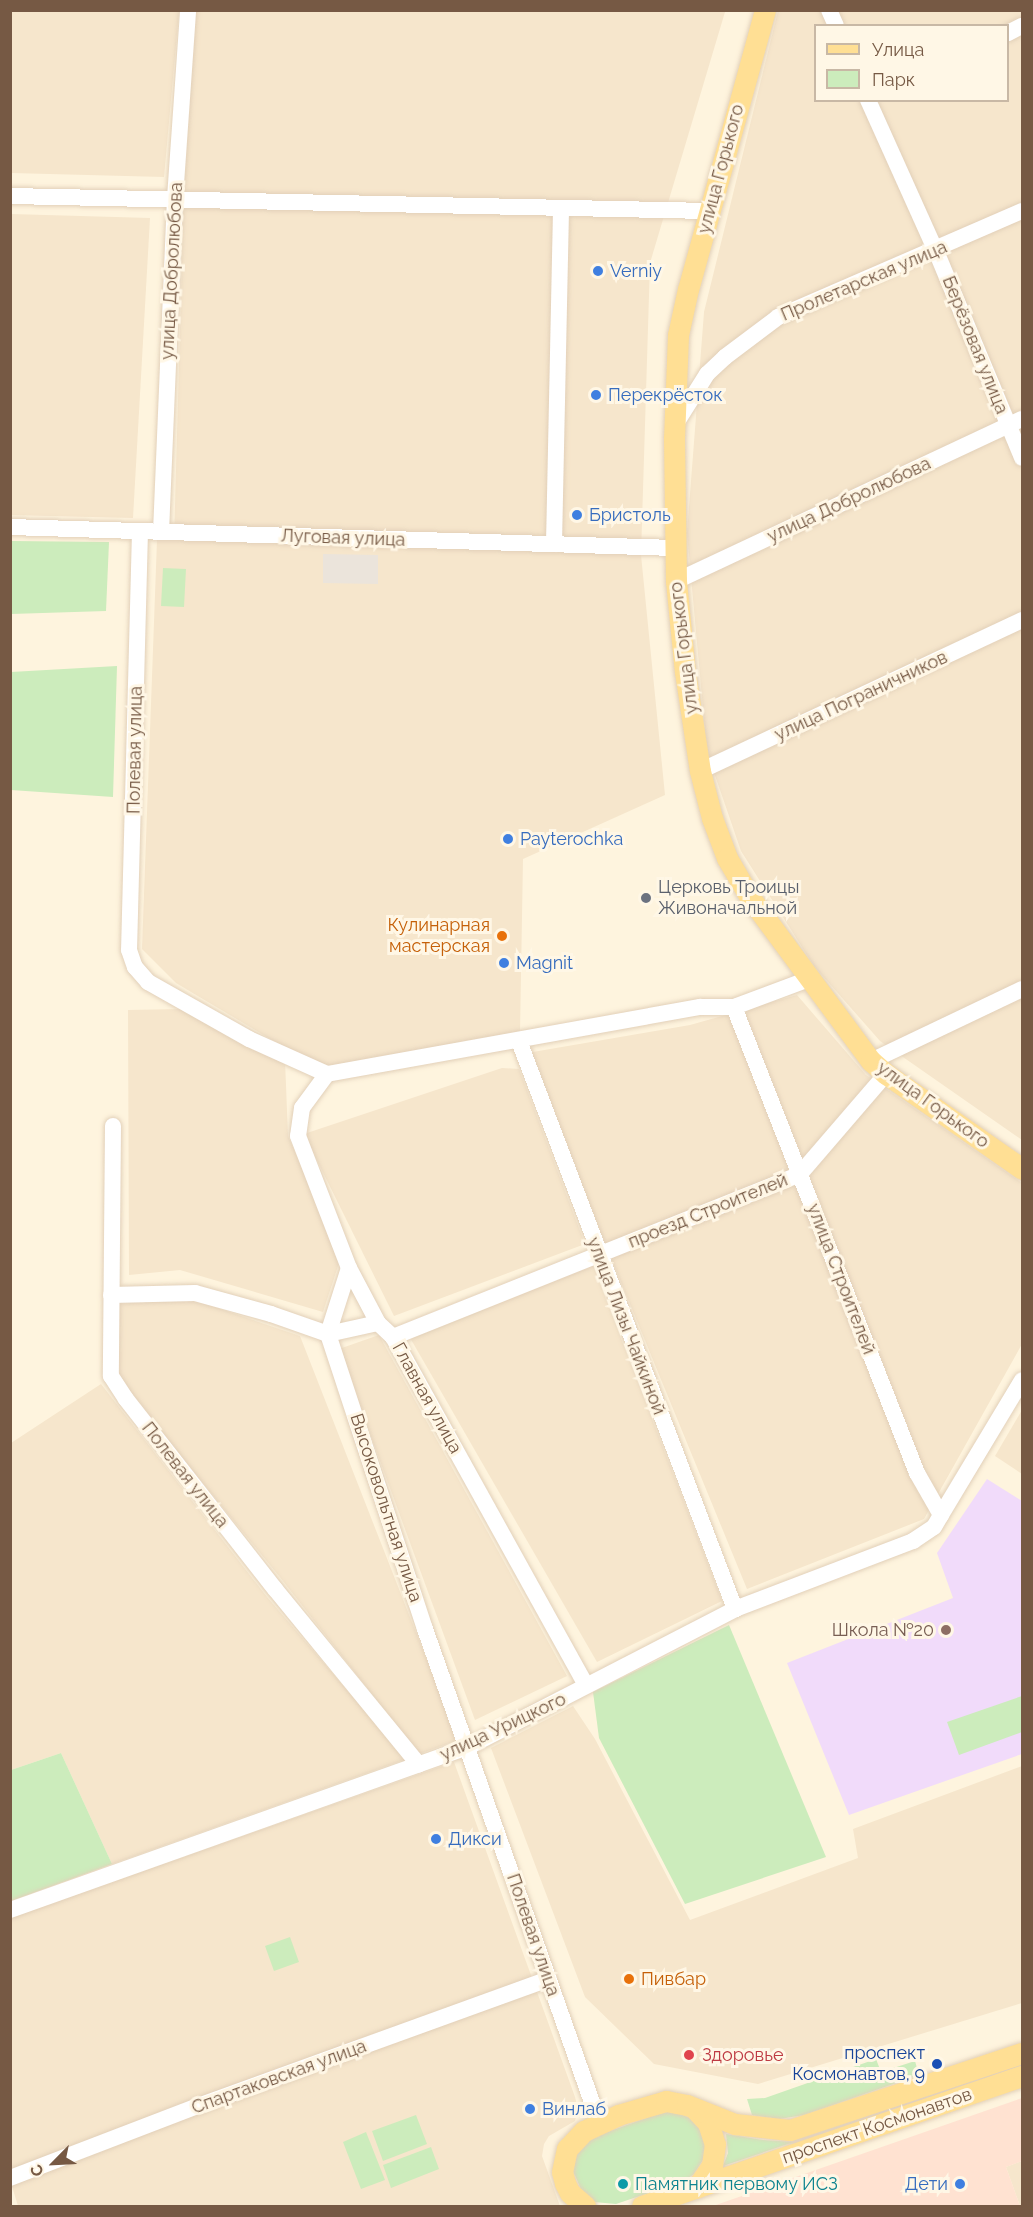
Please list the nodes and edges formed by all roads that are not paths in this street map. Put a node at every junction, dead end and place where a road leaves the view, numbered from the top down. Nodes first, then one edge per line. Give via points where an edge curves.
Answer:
1 (188, 10) edge
2 (765, 10) edge
3 (829, 10) edge
4 (835, 24) edge
5 (1023, 26) edge
6 (1009, 33) edge
7 (869, 102) edge
8 (10, 196) edge
9 (175, 198) junction
10 (561, 209) junction
11 (710, 211) junction
12 (1023, 211) edge
13 (936, 250) junction
14 (1015, 422) edge
15 (675, 425) junction
16 (1023, 458) edge
17 (10, 527) edge
18 (140, 531) junction
19 (161, 532) junction
20 (554, 544) junction
21 (675, 548) junction
22 (676, 581) junction
23 (1023, 620) edge
24 (700, 771) junction
25 (809, 979) junction
26 (1023, 989) edge
27 (734, 1007) junction
28 (519, 1041) junction
29 (879, 1068) junction
30 (327, 1074) junction
31 (113, 1126) dead end
32 (1023, 1169) edge
33 (800, 1174) junction
34 (598, 1254) junction
35 (349, 1268) junction
36 (111, 1295) junction
37 (378, 1323) junction
38 (328, 1334) junction
39 (393, 1336) junction
40 (1023, 1380) edge
41 (941, 1515) junction
42 (735, 1609) junction
43 (586, 1685) junction
44 (468, 1747) junction
45 (419, 1765) junction
46 (10, 1910) edge
47 (549, 1979) junction
48 (1023, 2053) edge
49 (1023, 2076) edge
50 (696, 2110) junction
51 (599, 2122) junction
52 (10, 2178) edge
53 (696, 2187) junction
54 (576, 2202) edge
55 (642, 2206) edge

1 - 9 street, улица Добролюбова
2 - 11 main road, улица Горького
3 - 4 street
5 - 6 street
7 - 13 street, Берёзовая улица
8 - 9 street
9 - 10 street
9 - 19 street, улица Добролюбова
10 - 11 street
10 - 20 street
11 - 15 main road, улица Горького via 678,335
12 - 13 street, Пролетарская улица
13 - 14 street, Берёзовая улица
13 - 15 street, Пролетарская улица via 778,317 707,374
14 - 16 street, Берёзовая улица
14 - 22 street, улица Добролюбова
15 - 21 main road, улица Горького
17 - 18 street, Луговая улица
18 - 19 street, Луговая улица
18 - 30 street, Полевая улица via 129,950 135,967 148,982 233,1030
19 - 20 street, Луговая улица
20 - 21 street, Луговая улица
21 - 22 main road, улица Горького
22 - 24 main road, улица Горького
23 - 24 street, улица Пограничников
24 - 25 main road, улица Горького via 727,858 751,899
25 - 27 street
25 - 29 main road, улица Горького
26 - 29 street
27 - 28 street via 700,1007
27 - 33 street, улица Строителей
28 - 30 street
28 - 34 street, улица Лизы Чайкиной
29 - 32 main road, улица Горького
29 - 33 street, проезд Строителей
30 - 35 street, Главная улица via 302,1108 298,1136
31 - 36 street, Полевая улица
33 - 34 street, проезд Строителей
33 - 41 street, улица Строителей via 917,1473
34 - 39 street, проезд Строителей
34 - 42 street, улица Лизы Чайкиной
35 - 37 street, Главная улица
35 - 38 street
36 - 38 street via 195,1293
36 - 45 street, Полевая улица via 111,1376 126,1399
37 - 38 street
37 - 39 street, Главная улица
38 - 44 street, Высоковольтная улица
39 - 43 street, Главная улица
40 - 41 street, улица Урицкого
41 - 42 street, улица Урицкого via 934,1527 913,1541
42 - 43 street, улица Урицкого
43 - 44 street, улица Урицкого
44 - 45 street, улица Урицкого
44 - 47 street, Полевая улица
45 - 46 street, улица Урицкого
47 - 51 street, Полевая улица
47 - 52 street, Спартаковская улица
48 - 50 main road, проспект Космонавтов via 790,2130 735,2124
49 - 53 main road, проспект Космонавтов
50 - 51 main road, проспект Космонавтов via 666,2101
50 - 53 main road via 708,2123 715,2144 712,2165
51 - 54 main road, проспект Космонавтов via 575,2138 567,2149 562,2172
53 - 55 main road, проспект Космонавтов

